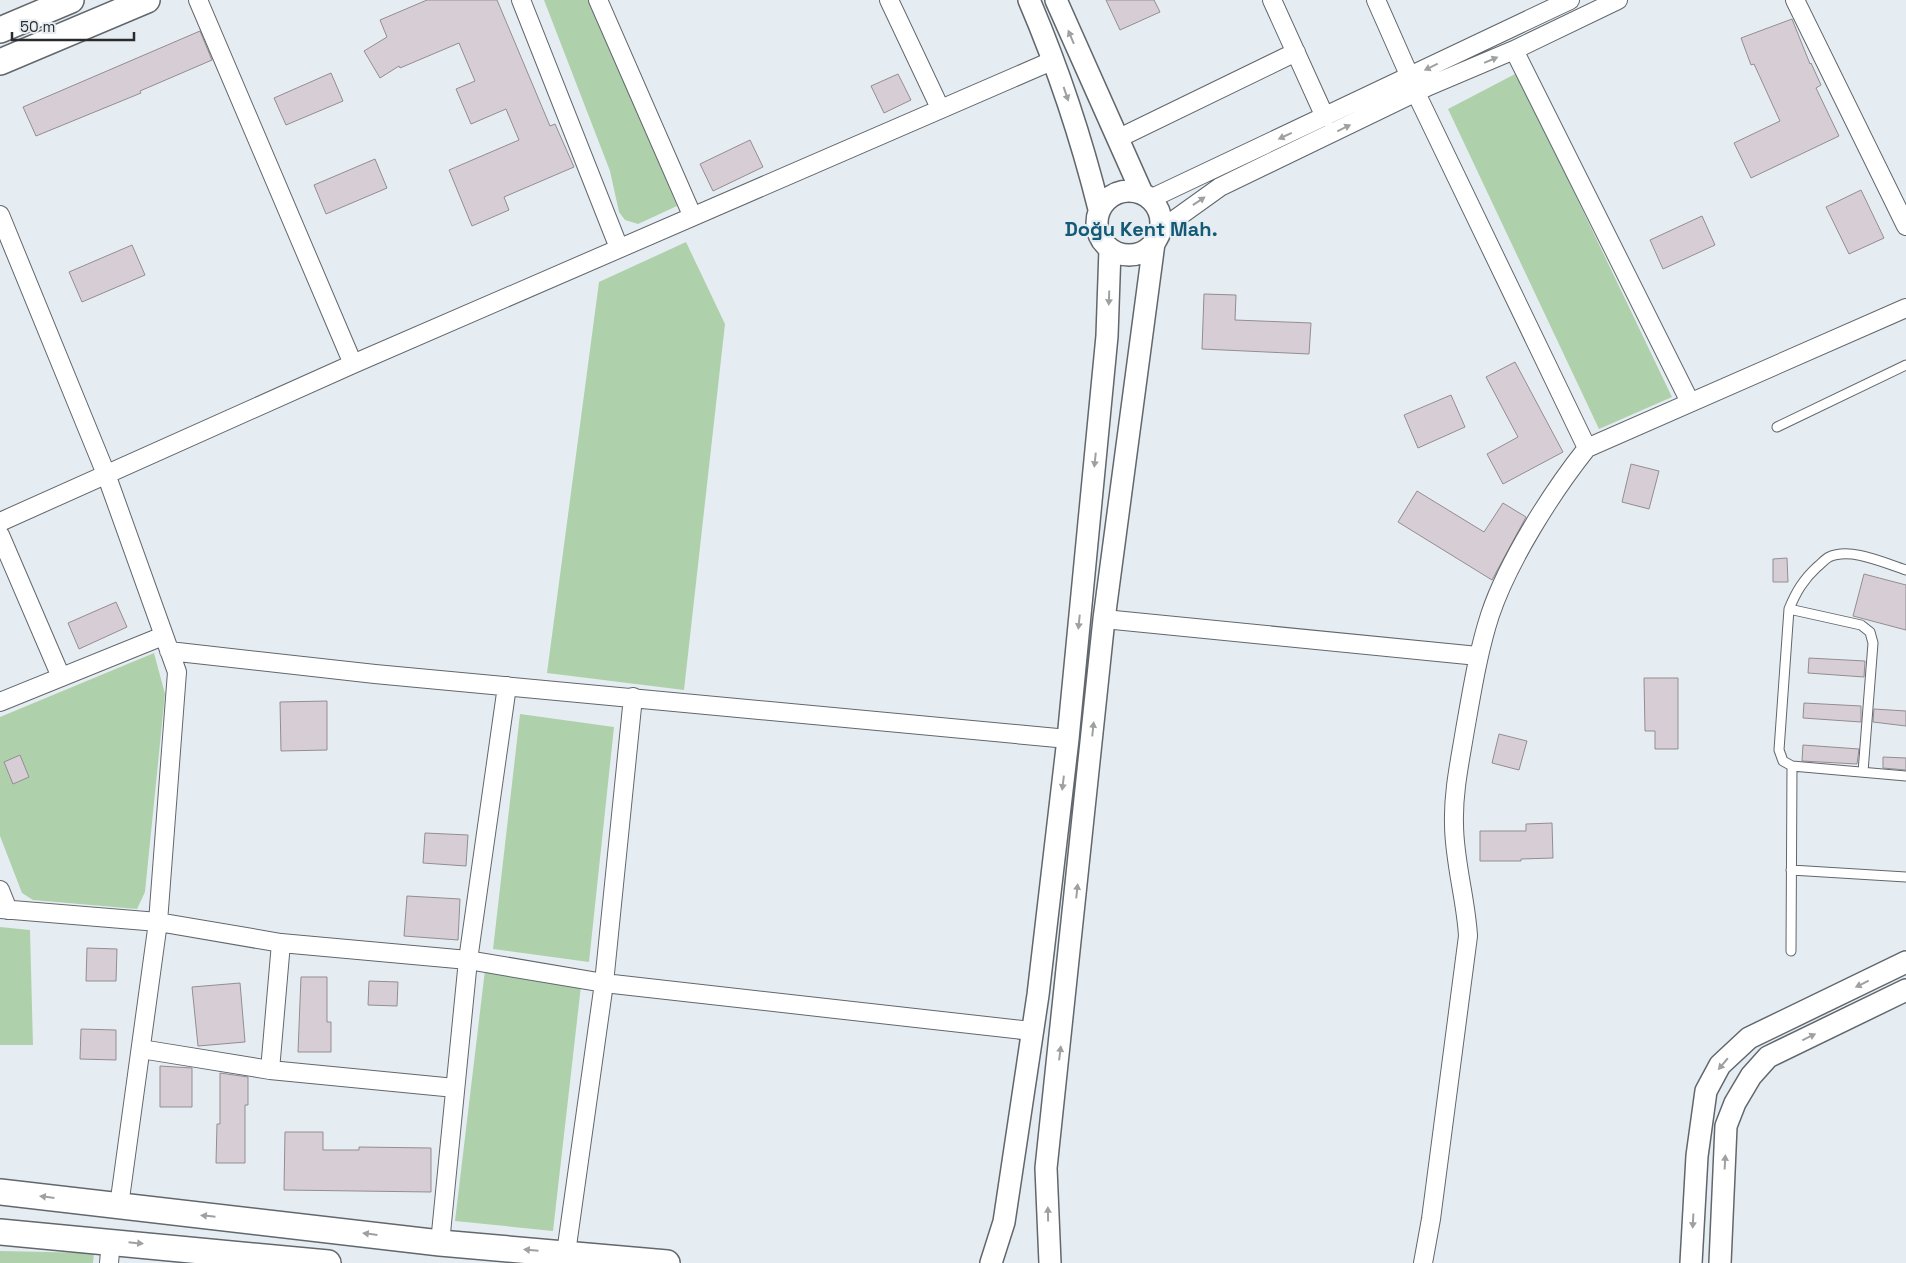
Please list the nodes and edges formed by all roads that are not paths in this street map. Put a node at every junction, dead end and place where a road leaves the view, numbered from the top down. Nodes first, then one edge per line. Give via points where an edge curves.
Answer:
1 (71, 0) edge
2 (147, 0) edge
3 (198, 0) edge
4 (521, 0) edge
5 (598, 0) edge
6 (889, 0) edge
7 (1029, 0) edge
8 (1056, 0) edge
9 (1272, 0) edge
10 (1376, 0) edge
11 (1570, 0) edge
12 (1618, 0) edge
13 (1794, 0) edge
14 (46, 5) edge
15 (1546, 5) edge
16 (0, 30) edge
17 (1514, 50) junction
18 (1296, 52) junction
19 (1054, 60) junction
20 (0, 62) edge
21 (1413, 85) junction
22 (940, 108) junction
23 (1325, 117) junction
24 (1117, 139) junction
25 (1146, 196) junction
26 (1100, 209) junction
27 (0, 215) edge
28 (692, 215) junction
29 (1906, 226) edge
30 (1157, 237) junction
31 (619, 248) junction
32 (1110, 249) junction
33 (1906, 308) edge
34 (353, 364) junction
35 (1906, 365) edge
36 (1690, 402) junction
37 (1777, 428) dead end
38 (1587, 448) junction
39 (106, 474) junction
40 (0, 522) edge
41 (0, 535) edge
42 (1906, 570) edge
43 (1789, 609) junction
44 (1104, 619) junction
45 (166, 643) junction
46 (1478, 656) junction
47 (61, 677) junction
48 (508, 686) junction
49 (634, 697) junction
50 (0, 702) edge
51 (1068, 739) junction
52 (1792, 766) junction
53 (1863, 772) junction
54 (1906, 776) edge
55 (1791, 870) junction
56 (1906, 877) edge
57 (0, 890) edge
58 (4, 909) edge
59 (158, 922) junction
60 (281, 943) junction
61 (1791, 951) dead end
62 (468, 960) junction
63 (1906, 962) edge
64 (604, 983) junction
65 (1906, 990) edge
66 (1031, 1031) junction
67 (141, 1049) junction
68 (270, 1070) junction
69 (455, 1088) junction
70 (0, 1192) edge
71 (119, 1206) junction
72 (0, 1232) edge
73 (440, 1243) junction
74 (110, 1252) edge
75 (566, 1254) junction
76 (227, 1258) edge
77 (328, 1263) edge
78 (667, 1263) edge
79 (991, 1263) edge
80 (1050, 1263) edge
81 (1424, 1263) edge
82 (1691, 1263) edge
83 (1720, 1263) edge

1 - 14 main road
2 - 20 main road
3 - 34 street
4 - 31 street
5 - 28 street
6 - 22 street
7 - 19 street
24 -> 8 street
9 - 18 street
10 - 21 street
11 - 15 street
12 - 17 street
13 - 29 street
14 - 16 main road
15 -> 21 street
21 -> 17 street
17 - 36 street
18 - 23 street
18 - 24 street
19 - 22 street
19 -> 26 street via 1082,141
21 - 23 street
30 -> 21 street via 1220,187
21 - 38 street
22 - 28 street
23 -> 25 street
24 - 25 street
25 - 26 street via 1132,191 1113,195
25 - 30 street via 1160,215
26 - 32 street via 1097,229
27 - 39 street
28 - 31 street
30 - 32 street via 1138,254 1119,254
30 - 44 street
31 - 34 street
32 -> 51 street via 1107,336
33 - 36 street
34 - 39 street
35 - 37 lane
36 - 38 street
38 - 46 street via 1538,520 1510,571 1491,613
39 - 40 street
39 - 45 street
41 - 47 street
42 - 43 lane via 1858,556 1843,554 1829,557 1807,576
43 - 52 lane via 1779,750 1783,761
43 - 53 lane via 1861,625 1870,632 1873,643
44 - 46 street
80 -> 44 street via 1046,1168
45 - 47 street
45 - 48 street
45 - 59 street via 177,672
46 - 81 street via 1455,792 1454,817 1468,936
47 - 50 street
48 - 49 street
48 - 62 street
49 - 51 street
49 - 64 street
51 -> 66 street
52 - 53 lane
52 - 55 lane
53 - 54 lane
55 - 56 lane
55 - 61 lane
57 - 58 street
58 - 59 street
59 - 60 street
59 - 67 street
60 - 62 street
60 - 68 street
62 - 64 street
62 - 69 street
63 -> 82 street via 1749,1038 1720,1065 1706,1091 1697,1156
64 - 66 street
64 - 75 street
83 -> 65 street via 1726,1126 1751,1076 1768,1057
66 - 79 street via 1004,1222
67 - 68 street
67 - 71 street
68 - 69 street
69 - 73 street
71 -> 70 main road
73 -> 71 main road
72 - 74 main road
75 -> 73 main road
74 -> 76 main road
75 - 78 main road
76 - 77 main road

